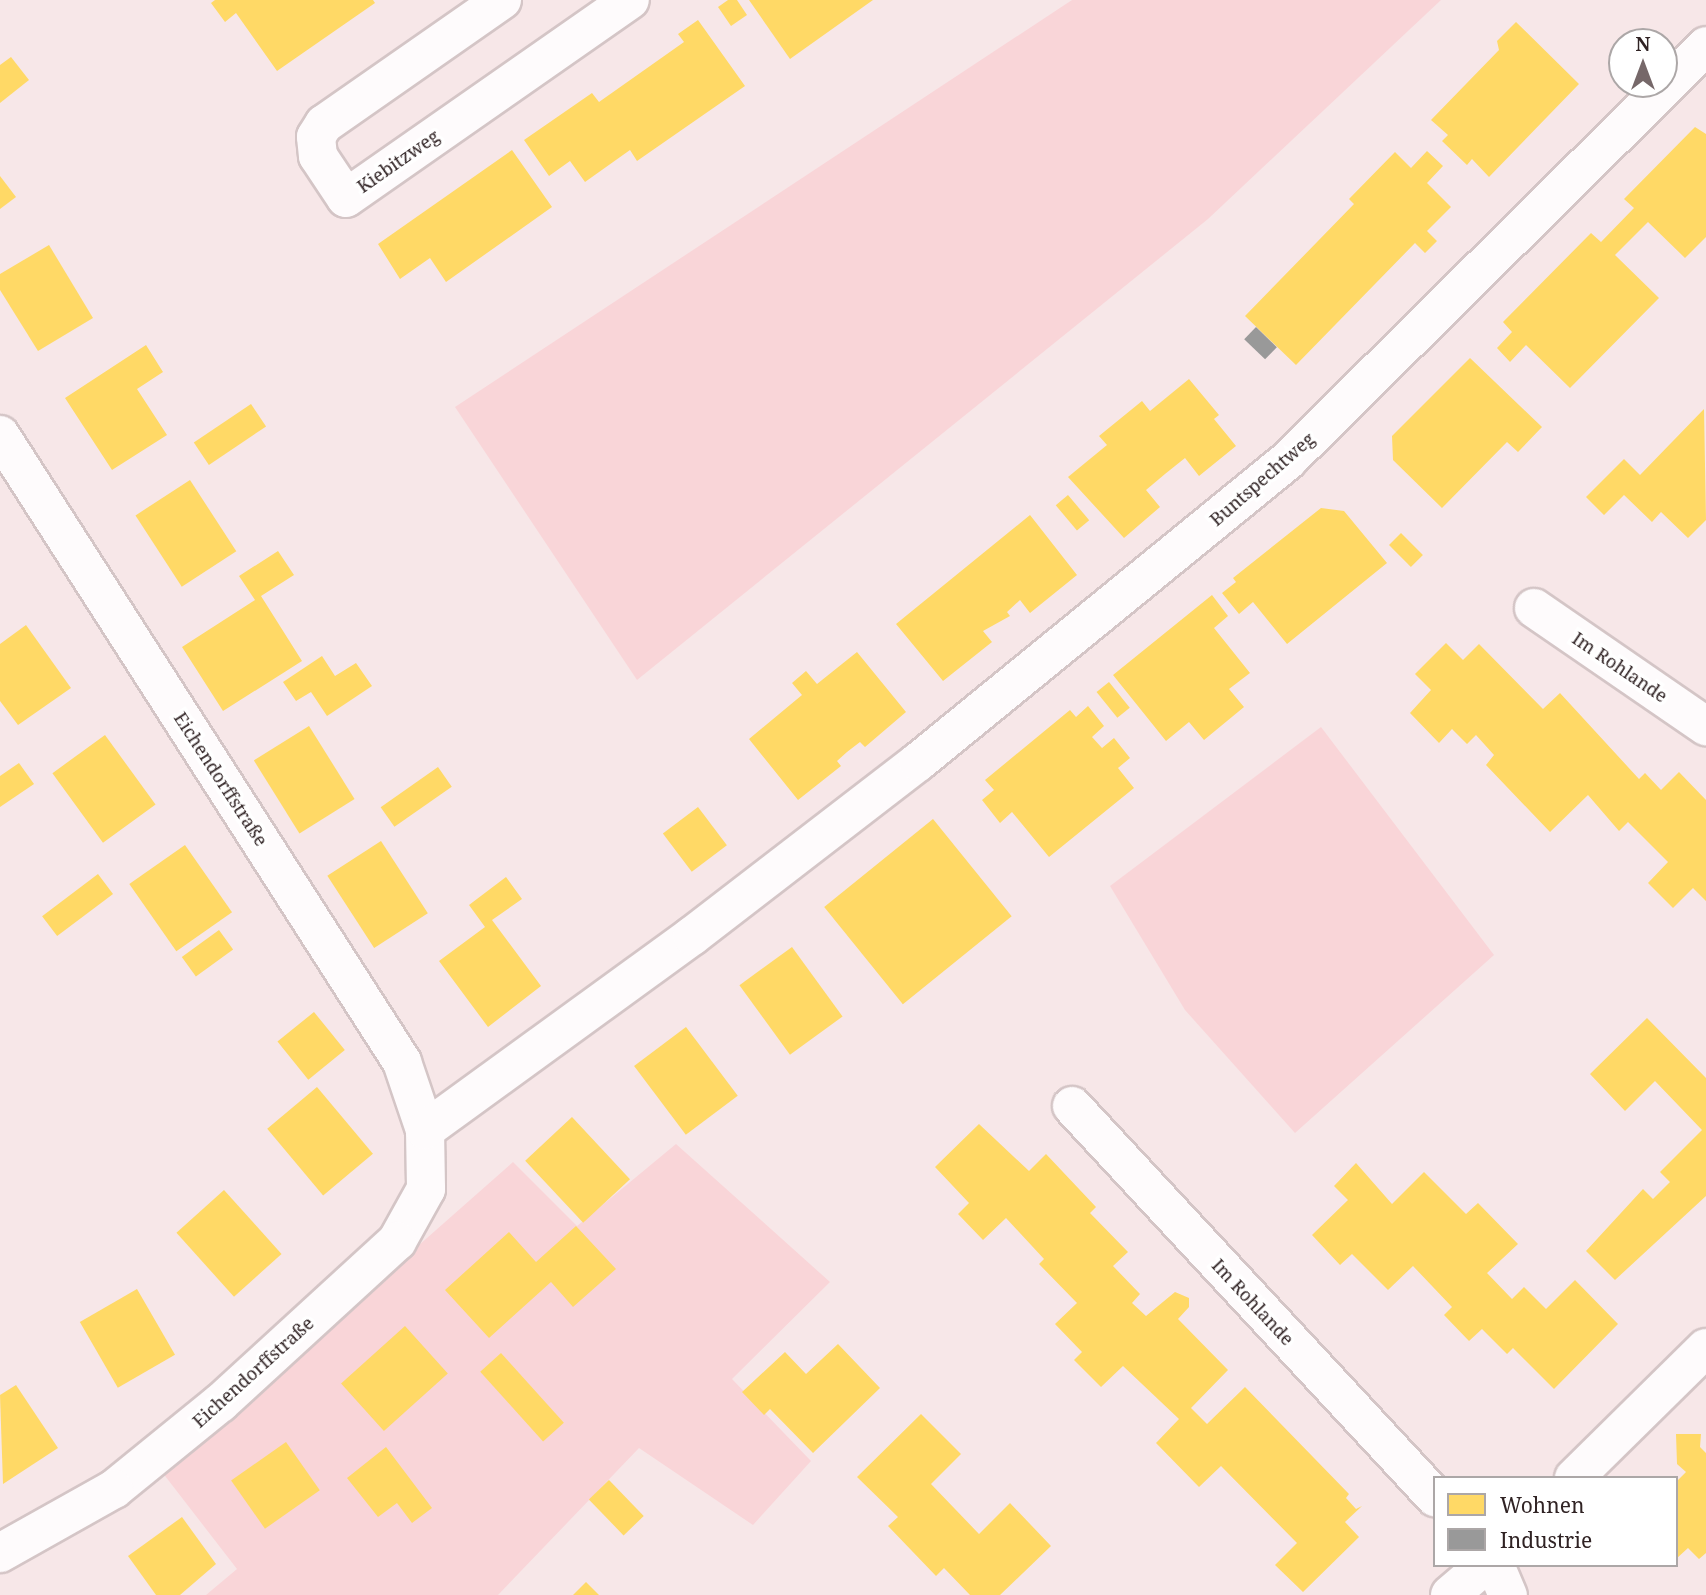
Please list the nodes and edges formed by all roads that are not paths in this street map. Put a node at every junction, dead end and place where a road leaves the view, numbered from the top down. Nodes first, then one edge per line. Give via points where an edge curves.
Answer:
1 (502, 0) edge
2 (630, 0) edge
3 (1706, 47) edge
4 (0, 435) edge
5 (1534, 608) dead end
6 (1706, 726) edge
7 (1072, 1106) dead end
8 (425, 1130) junction
9 (1706, 1348) edge
10 (1576, 1476) edge
11 (1433, 1495) edge
12 (0, 1553) edge
13 (1483, 1567) edge
14 (1496, 1567) edge
15 (1450, 1595) edge
16 (1508, 1595) edge

1 - 2 street, Kiebitzweg via 324,124 316,137 318,156 346,198
3 - 8 street, Buntspechtweg via 1288,460 918,762
4 - 8 street, Eichendorffstraße via 402,1062
5 - 6 street, Im Rohlande
7 - 11 street, Im Rohlande
8 - 12 street, Eichendorffstraße via 426,1189 397,1241 220,1404 125,1480
9 - 10 street
13 - 15 street
14 - 16 street

